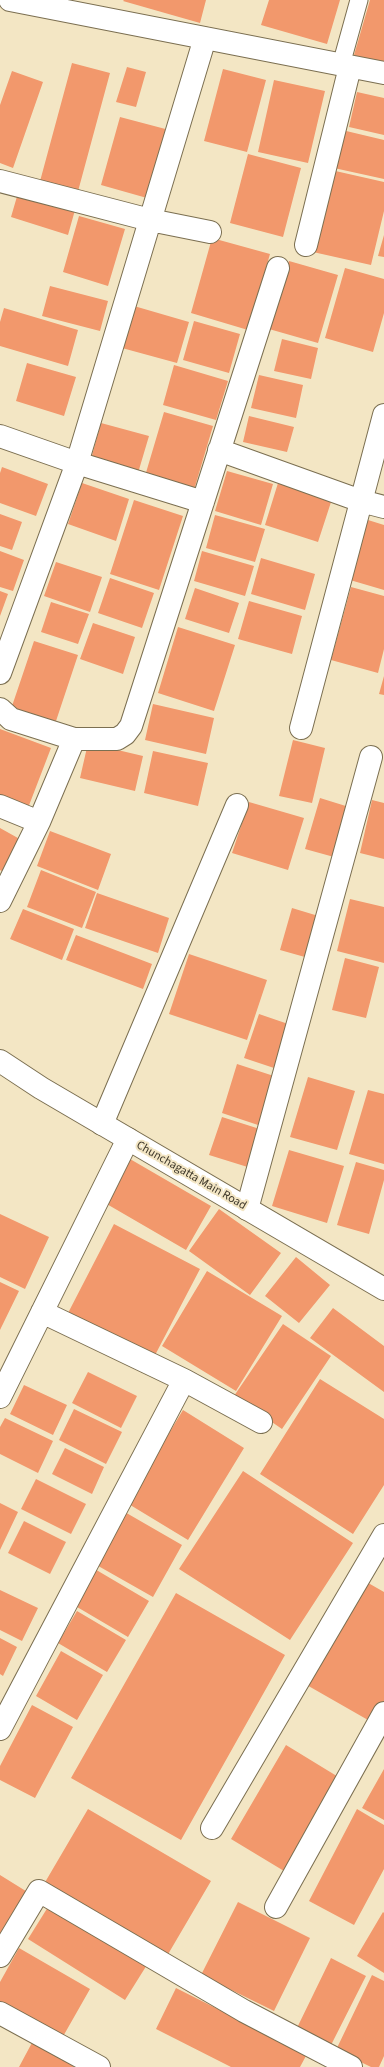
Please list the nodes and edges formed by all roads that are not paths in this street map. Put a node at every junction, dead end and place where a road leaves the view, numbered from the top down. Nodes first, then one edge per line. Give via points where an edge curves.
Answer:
1 (10, 0) edge
2 (358, 0) edge
3 (82, 7) edge
4 (205, 38) junction
5 (346, 66) junction
6 (384, 73) edge
7 (0, 181) edge
8 (150, 220) junction
9 (210, 232) dead end
10 (306, 245) dead end
11 (278, 268) dead end
12 (384, 415) edge
13 (0, 436) edge
14 (219, 450) junction
15 (77, 463) junction
16 (361, 501) junction
17 (203, 502) junction
18 (384, 507) edge
19 (0, 673) edge
20 (0, 709) edge
21 (302, 728) dead end
22 (74, 739) junction
23 (371, 757) dead end
24 (237, 805) dead end
25 (0, 806) edge
26 (39, 822) junction
27 (2, 891) edge
28 (0, 1061) edge
29 (102, 1124) junction
30 (128, 1139) junction
31 (247, 1209) junction
32 (384, 1289) edge
33 (42, 1312) junction
34 (184, 1380) junction
35 (0, 1397) edge
36 (261, 1422) dead end
37 (384, 1535) edge
38 (384, 1713) edge
39 (0, 1729) edge
40 (212, 1828) dead end
41 (276, 1907) dead end
42 (0, 1956) edge
43 (0, 2013) edge
44 (99, 2067) edge
45 (351, 2067) edge

1 - 3 street
2 - 5 lane
3 - 4 street
4 - 5 street
4 - 8 street
5 - 6 street
5 - 10 street
7 - 8 street
8 - 9 street
8 - 15 street
11 - 14 street
12 - 16 street
13 - 15 street
14 - 16 street
14 - 17 street
15 - 17 street
15 - 19 street
16 - 18 street
16 - 21 street
17 - 22 street via 131,726 117,739
20 - 22 street via 11,719
22 - 26 street
23 - 31 street
24 - 29 street
25 - 26 street
26 - 27 street
28 - 29 street, Chunchagatta Main Road
29 - 30 street, Chunchagatta Main Road
30 - 31 street, Chunchagatta Main Road
30 - 33 street
31 - 32 street, Chunchagatta Main Road
33 - 34 street
33 - 35 street
34 - 36 street
34 - 39 street
37 - 40 street
38 - 41 street
42 - 45 street via 39,1891 244,2011
43 - 44 street

